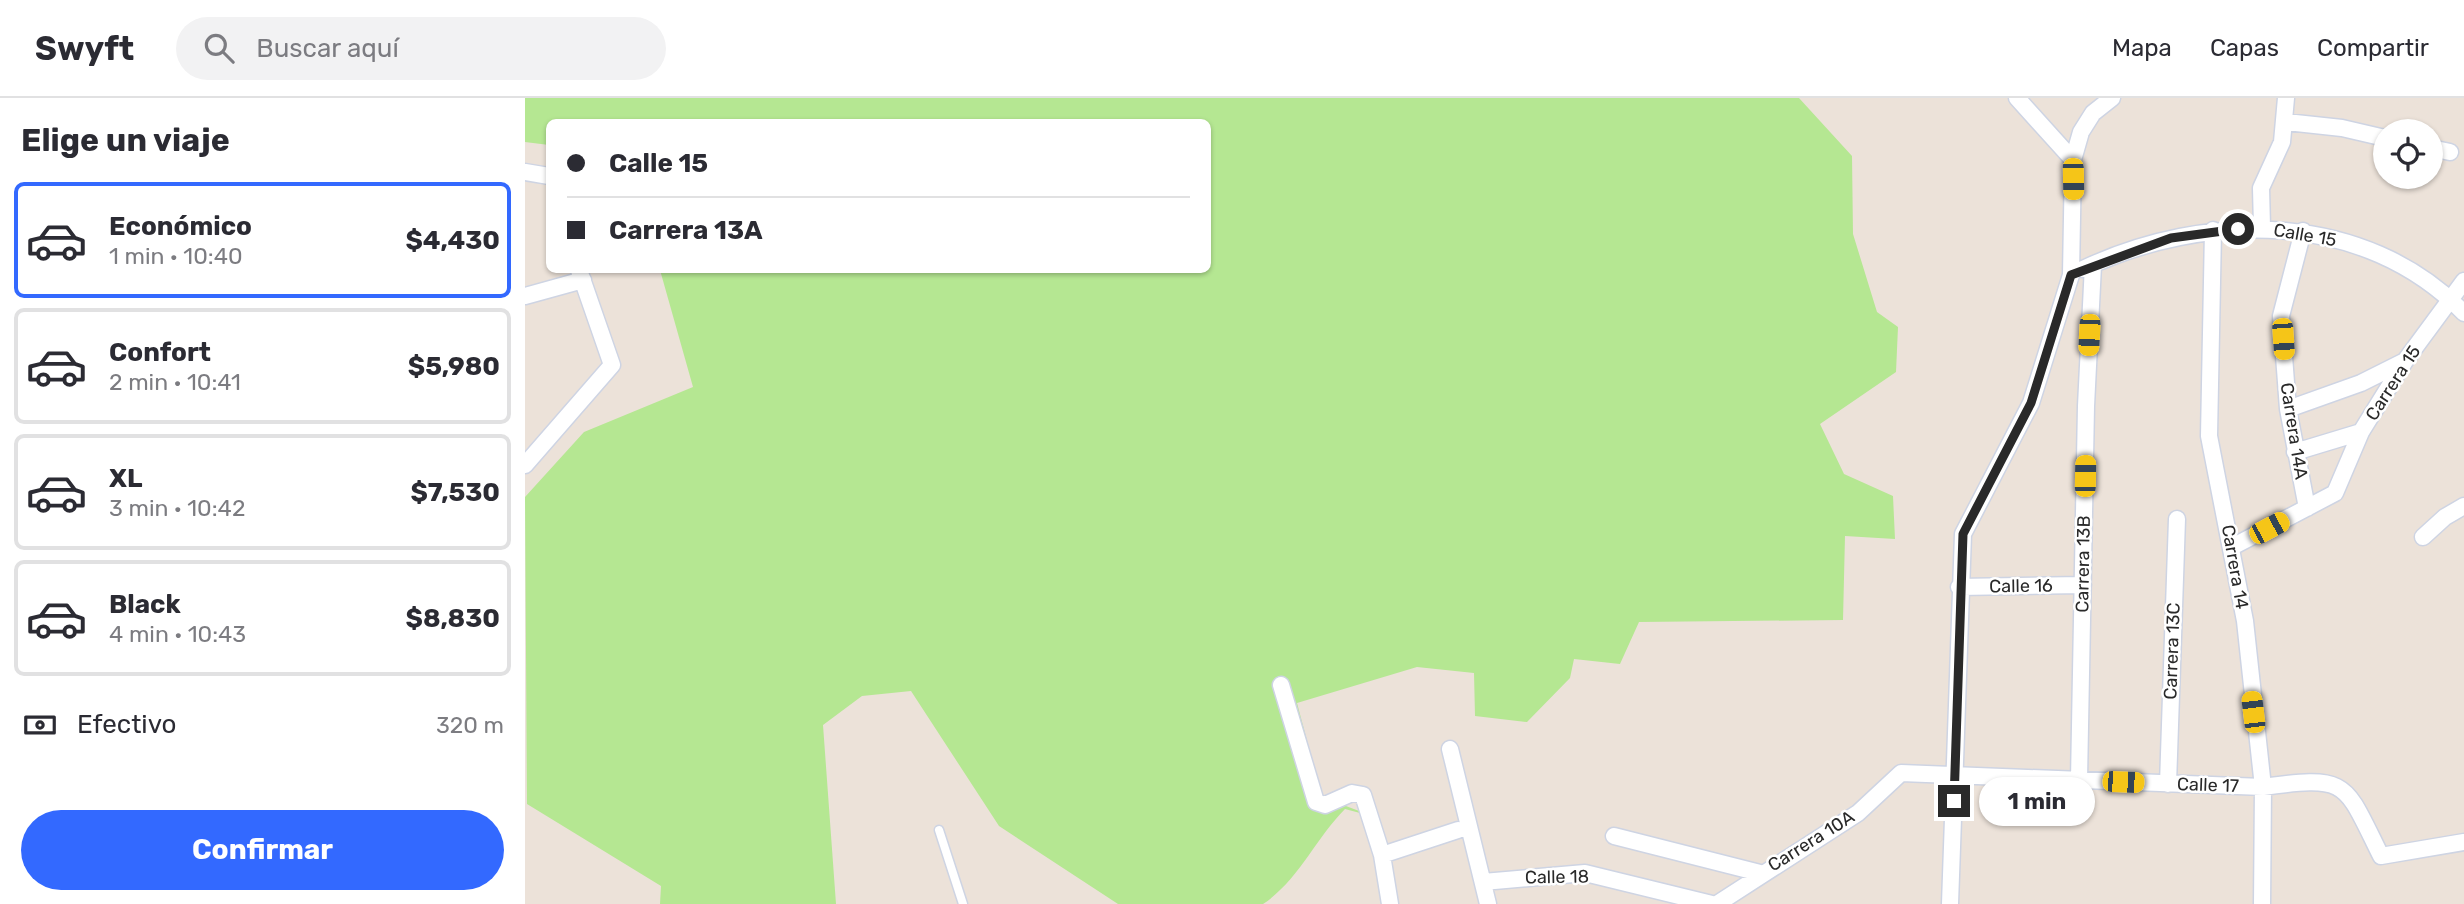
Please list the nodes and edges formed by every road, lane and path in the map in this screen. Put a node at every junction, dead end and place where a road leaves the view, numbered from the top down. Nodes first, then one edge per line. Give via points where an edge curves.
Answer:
1 (2017, 98) edge
2 (2112, 98) edge
3 (2286, 98) edge
4 (2286, 122) junction
5 (2373, 135) edge
6 (2443, 151) edge
7 (2450, 152) dead end
8 (2073, 160) junction
9 (525, 172) edge
10 (546, 176) edge
11 (2262, 228) junction
12 (2213, 230) junction
13 (2303, 231) junction
14 (2093, 265) junction
15 (581, 275) edge
16 (2071, 275) junction
17 (2464, 281) edge
18 (525, 296) edge
19 (2451, 300) junction
20 (2464, 313) edge
21 (2405, 361) junction
22 (2288, 409) junction
23 (2361, 432) junction
24 (2295, 452) junction
25 (525, 465) edge
26 (2464, 506) edge
27 (2307, 508) junction
28 (2177, 519) dead end
29 (2423, 537) dead end
30 (2232, 547) junction
31 (2083, 585) junction
32 (1959, 587) junction
33 (1281, 685) dead end
34 (1450, 749) dead end
35 (1901, 773) joint
36 (1955, 775) junction
37 (2079, 780) junction
38 (2168, 784) junction
39 (2263, 788) junction
40 (939, 830) dead end
41 (1458, 830) dead end
42 (1614, 836) dead end
43 (2464, 842) edge
44 (1382, 855) junction
45 (1760, 873) junction
46 (1483, 882) junction
47 (963, 904) edge
48 (1391, 904) edge
49 (1487, 904) edge
50 (1714, 904) edge
51 (1951, 904) edge
52 (2262, 904) edge

1 - 8 street
2 - 8 street via 2087,122
3 - 4 street
4 - 5 street
4 - 11 street via 2261,188
6 - 7 street
8 - 16 street
9 - 10 street
11 - 12 street, Calle 15
11 - 13 street, Calle 15
12 - 14 street, Calle 15 via 2171,238
12 - 30 street, Carrera 14 via 2209,436
13 - 19 street, Calle 15 via 2406,268
13 - 22 street, Carrera 14A via 2281,316
14 - 16 street, Calle 15
14 - 31 street, Carrera 13B
15 - 18 street
15 - 25 street via 612,365
16 - 32 street via 2031,403 1963,534
17 - 19 street, Carrera 15
19 - 20 street, Calle 15
19 - 21 street, Carrera 15
21 - 22 street via 2361,383
21 - 23 street, Carrera 15
22 - 24 street, Carrera 14A
23 - 24 street
23 - 27 street, Carrera 15 via 2336,493
24 - 27 street, Carrera 14A
26 - 29 street
27 - 30 street
28 - 38 street, Carrera 13C
30 - 39 street, Carrera 14
31 - 32 street, Calle 16
31 - 37 street, Carrera 13B
32 - 36 street
33 - 44 street via 1316,802 1325,805 1352,793 1363,794
34 - 46 street
35 - 36 street, Calle 17
35 - 45 street, Carrera 10A via 1858,813
36 - 37 street, Calle 17
36 - 51 street
37 - 38 street, Calle 17
38 - 39 street, Calle 17
39 - 43 street, Calle 17 via 2307,781 2336,785 2350,794 2381,856
39 - 52 street, Carrera 14
40 - 47 lane
41 - 44 street
42 - 45 street
44 - 48 street
45 - 50 street, Carrera 10A
46 - 49 street
46 - 50 street, Calle 18 via 1585,873

